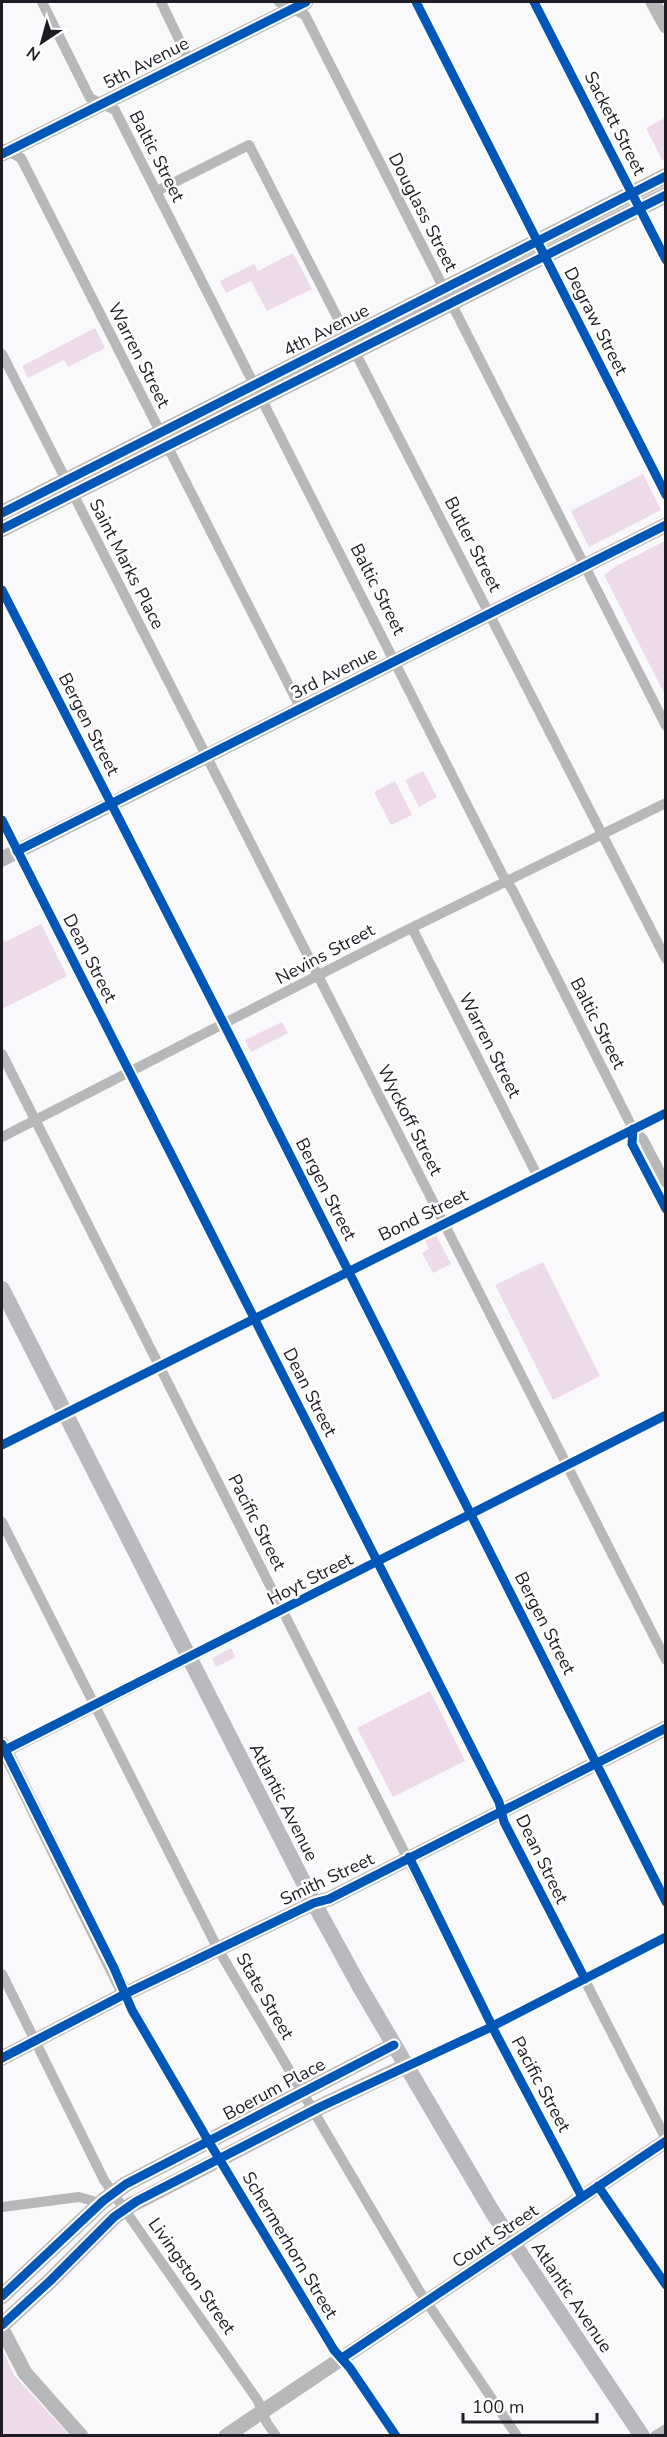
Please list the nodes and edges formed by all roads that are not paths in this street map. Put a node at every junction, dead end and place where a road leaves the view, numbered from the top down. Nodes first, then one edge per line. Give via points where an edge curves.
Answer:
1 (42, 2) edge
2 (161, 2) edge
3 (416, 2) edge
4 (534, 2) edge
5 (653, 2) edge
6 (292, 4) edge
7 (666, 26) edge
8 (189, 60) junction
9 (102, 104) junction
10 (4, 151) edge
11 (666, 176) edge
12 (157, 191) junction
13 (666, 195) edge
14 (636, 201) junction
15 (541, 249) junction
16 (666, 260) edge
17 (447, 297) junction
18 (352, 344) junction
19 (2, 354) edge
20 (259, 391) junction
21 (163, 439) junction
22 (69, 487) junction
23 (666, 495) edge
24 (2, 513) edge
25 (666, 525) edge
26 (2, 530) edge
27 (584, 566) junction
28 (2, 590) edge
29 (490, 613) junction
30 (396, 661) junction
31 (301, 709) junction
32 (666, 726) edge
33 (206, 756) junction
34 (666, 803) edge
35 (111, 804) junction
36 (2, 820) edge
37 (602, 835) junction
38 (17, 851) junction
39 (2, 859) edge
40 (507, 881) junction
41 (412, 928) junction
42 (666, 959) edge
43 (318, 976) junction
44 (224, 1024) junction
45 (2, 1054) edge
46 (129, 1073) junction
47 (666, 1113) edge
48 (35, 1120) junction
49 (633, 1129) junction
50 (2, 1137) edge
51 (538, 1177) junction
52 (666, 1183) edge
53 (666, 1209) edge
54 (444, 1223) junction
55 (348, 1270) junction
56 (2, 1289) edge
57 (254, 1318) junction
58 (159, 1365) junction
59 (64, 1413) junction
60 (664, 1420) edge
61 (2, 1445) edge
62 (568, 1466) junction
63 (472, 1515) junction
64 (2, 1522) edge
65 (378, 1563) junction
66 (284, 1610) junction
67 (189, 1658) junction
68 (666, 1660) edge
69 (94, 1706) junction
70 (666, 1728) edge
71 (3, 1749) edge
72 (597, 1762) junction
73 (501, 1810) junction
74 (409, 1857) junction
75 (666, 1902) edge
76 (314, 1903) junction
77 (666, 1937) edge
78 (218, 1949) junction
79 (2, 1974) edge
80 (585, 1979) junction
81 (125, 1994) junction
82 (493, 2026) junction
83 (35, 2039) junction
84 (394, 2045) junction
85 (2, 2058) edge
86 (406, 2066) junction
87 (301, 2092) junction
88 (312, 2111) junction
89 (666, 2140) edge
90 (209, 2142) junction
91 (220, 2160) junction
92 (598, 2186) junction
93 (582, 2197) junction
94 (106, 2198) junction
95 (2, 2207) edge
96 (124, 2209) junction
97 (513, 2244) junction
98 (666, 2285) edge
99 (2, 2296) edge
100 (427, 2302) junction
101 (2, 2327) edge
102 (342, 2358) junction
103 (262, 2412) junction
104 (666, 2429) edge
105 (81, 2436) edge
106 (226, 2436) edge
107 (276, 2436) edge
108 (396, 2436) edge
109 (517, 2436) edge
110 (642, 2436) edge
111 (655, 2436) edge

1 - 9 street, Baltic Street via 90,98
2 - 8 street
3 - 15 street, Degraw Street
4 - 14 street, Sackett Street
5 - 7 main road
6 - 8 main road, 5th Avenue
6 - 17 street, Douglass Street via 305,15
8 - 9 main road, 5th Avenue
9 - 10 main road, 5th Avenue
9 - 12 street, Baltic Street via 115,110
10 - 21 street, Warren Street via 21,158
11 - 14 main road, 4th Avenue
12 - 18 street, Butler Street via 249,145
12 - 20 street, Baltic Street
13 - 14 main road, 4th Avenue
14 - 15 main road, 4th Avenue
14 - 16 street, Sackett Street
15 - 17 main road, 4th Avenue
15 - 23 street, Degraw Street
17 - 18 main road, 4th Avenue
17 - 27 street, Douglass Street
18 - 20 main road, 4th Avenue
18 - 29 street, Butler Street
19 - 22 street, Saint Marks Place
20 - 21 main road, 4th Avenue
20 - 30 street, Baltic Street
21 - 22 main road, 4th Avenue
21 - 31 street, Warren Street
22 - 24 main road, 4th Avenue
22 - 26 main road, 4th Avenue
22 - 33 street, Saint Marks Place
25 - 27 main road, 3rd Avenue
27 - 29 main road, 3rd Avenue
27 - 32 street, Douglass Street
28 - 35 street, Bergen Street
29 - 30 main road, 3rd Avenue
29 - 37 street, Butler Street
30 - 31 main road, 3rd Avenue
30 - 40 street, Baltic Street
31 - 33 main road, 3rd Avenue
33 - 35 main road, 3rd Avenue
33 - 43 street, Wyckoff Street
34 - 37 street, Nevins Street
35 - 38 main road, 3rd Avenue
35 - 44 street, Bergen Street
36 - 38 street, Dean Street
37 - 40 street, Nevins Street
37 - 42 street, Butler Street
38 - 39 main road, 3rd Avenue
38 - 46 street, Dean Street
40 - 41 street, Nevins Street
40 - 49 street, Baltic Street
41 - 43 street, Nevins Street
41 - 51 street, Warren Street
43 - 44 street, Nevins Street
43 - 54 street, Wyckoff Street
44 - 46 street, Nevins Street
44 - 55 street, Bergen Street
45 - 48 street, Pacific Street
46 - 48 street, Nevins Street
46 - 57 street, Dean Street
47 - 49 street, Bond Street
48 - 50 street, Nevins Street
48 - 58 street, Pacific Street
49 - 51 street, Bond Street
49 - 52 street, Baltic Street via 643,1139
49 - 53 street, Baltic Street via 632,1143
51 - 54 street, Bond Street
54 - 55 street, Bond Street
54 - 62 street, Wyckoff Street
55 - 57 street, Bond Street
55 - 63 street, Bergen Street
56 - 59 main road, Atlantic Avenue
57 - 58 street, Bond Street
57 - 65 street, Dean Street
58 - 59 street, Bond Street
58 - 66 street, Pacific Street
59 - 61 street, Bond Street
59 - 67 main road, Atlantic Avenue
60 - 62 street, Hoyt Street
62 - 63 street, Hoyt Street
62 - 68 street, Wyckoff Street
63 - 65 street, Hoyt Street
63 - 72 street, Bergen Street
64 - 69 street, State Street
65 - 66 street, Hoyt Street
65 - 73 street, Dean Street
66 - 67 street, Hoyt Street
66 - 74 street, Pacific Street
67 - 69 street, Hoyt Street
67 - 76 main road, Atlantic Avenue
69 - 71 street, Hoyt Street
69 - 78 street, State Street
70 - 72 main road, Smith Street
71 - 81 main road, Schermerhorn Street
72 - 73 main road, Smith Street
72 - 75 street, Bergen Street
73 - 74 main road, Smith Street
73 - 80 street, Dean Street
74 - 76 main road, Smith Street
74 - 82 street, Pacific Street
76 - 78 main road, Smith Street
76 - 84 main road, Atlantic Avenue
77 - 80 street, Boerum Place
78 - 81 main road, Smith Street
78 - 87 street, State Street
79 - 83 street, Livingston Street
80 - 82 street, Boerum Place
80 - 89 street, Dean Street
81 - 83 main road, Smith Street
81 - 90 street, Schermerhorn Street
82 - 86 street, Boerum Place
82 - 93 street, Pacific Street
83 - 85 main road, Smith Street
83 - 94 street, Livingston Street via 104,2180
84 - 86 main road, Atlantic Avenue
84 - 87 main road, Boerum Place
86 - 88 main road, Boerum Place
86 - 97 main road, Atlantic Avenue
87 - 88 street, State Street
87 - 90 main road, Boerum Place
88 - 91 main road, Boerum Place
88 - 100 street, State Street
89 - 92 main road, Court Street
90 - 91 street, Schermerhorn Street
90 - 94 main road, Boerum Place
91 - 96 main road, Boerum Place
91 - 102 street, Schermerhorn Street
92 - 93 main road, Court Street
92 - 98 street
93 - 97 main road, Court Street
94 - 95 street via 79,2197
94 - 96 street, Livingston Street
94 - 99 main road, Boerum Place
96 - 101 main road, Boerum Place
96 - 103 street, Livingston Street
97 - 100 main road, Court Street
97 - 110 main road, Atlantic Avenue
100 - 102 main road, Court Street
100 - 109 street, State Street
101 - 105 main road via 25,2373
102 - 103 main road, Court Street
102 - 108 street, Schermerhorn Street
103 - 106 main road, Court Street
103 - 107 street, Livingston Street
104 - 111 street

